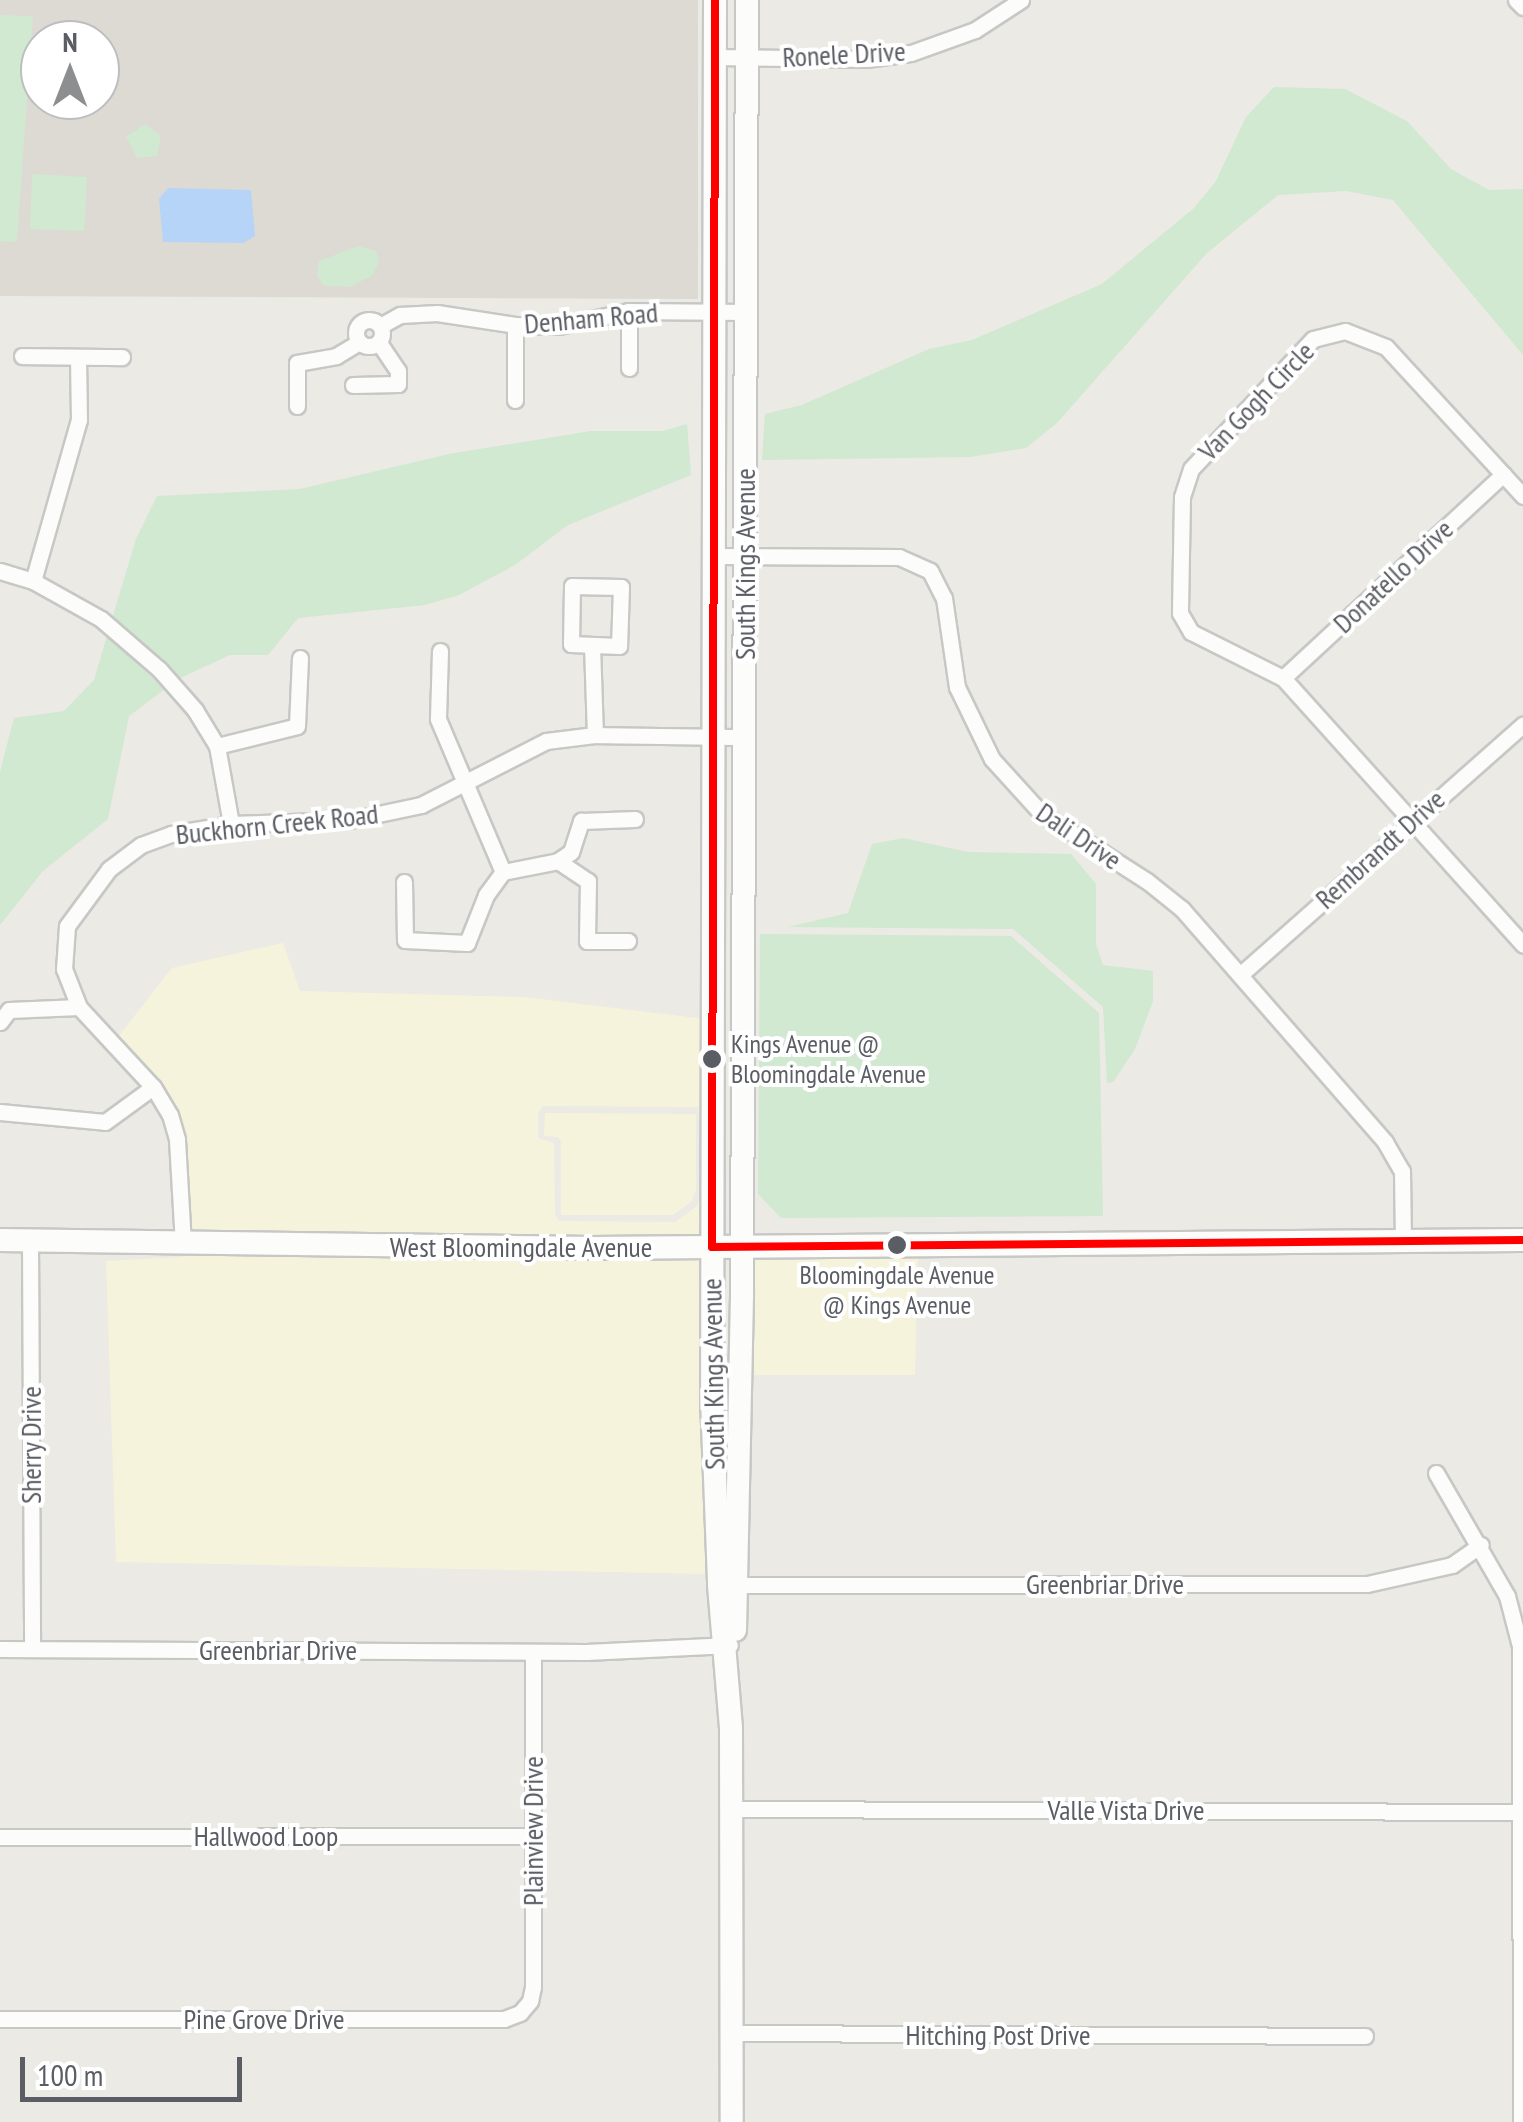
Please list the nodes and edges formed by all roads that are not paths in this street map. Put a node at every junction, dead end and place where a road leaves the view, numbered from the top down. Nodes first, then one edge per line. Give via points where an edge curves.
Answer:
1 (716, 0) edge
2 (747, 0) edge
3 (1021, 0) edge
4 (1516, 0) edge
5 (1523, 7) edge
6 (714, 57) junction
7 (747, 57) junction
8 (629, 312) junction
9 (716, 312) junction
10 (746, 312) junction
11 (515, 325) junction
12 (379, 334) junction
13 (359, 342) junction
14 (22, 356) dead end
15 (78, 357) junction
16 (122, 357) dead end
17 (629, 368) dead end
18 (353, 384) dead end
19 (514, 400) dead end
20 (296, 406) dead end
21 (1503, 474) junction
22 (1523, 496) edge
23 (715, 556) junction
24 (744, 556) junction
25 (0, 572) edge
26 (32, 581) junction
27 (592, 645) junction
28 (440, 651) dead end
29 (300, 658) dead end
30 (1284, 678) junction
31 (1523, 725) edge
32 (594, 735) junction
33 (714, 736) junction
34 (744, 737) junction
35 (217, 746) junction
36 (465, 786) junction
37 (635, 819) dead end
38 (1411, 819) junction
39 (231, 824) junction
40 (558, 861) junction
41 (503, 872) junction
42 (404, 882) dead end
43 (628, 941) dead end
44 (1523, 945) edge
45 (1240, 975) junction
46 (79, 1007) junction
47 (0, 1022) edge
48 (153, 1086) junction
49 (0, 1112) edge
50 (0, 1240) edge
51 (30, 1240) junction
52 (1403, 1240) junction
53 (1523, 1240) edge
54 (183, 1244) junction
55 (712, 1247) junction
56 (741, 1247) junction
57 (1436, 1474) dead end
58 (1481, 1544) junction
59 (728, 1585) junction
60 (0, 1649) edge
61 (32, 1649) junction
62 (729, 1649) junction
63 (533, 1652) junction
64 (732, 1809) junction
65 (1520, 1812) junction
66 (533, 1836) junction
67 (0, 1837) edge
68 (526, 2008) joint
69 (0, 2019) edge
70 (733, 2033) junction
71 (1366, 2036) dead end
72 (732, 2122) edge
73 (1521, 2122) edge

1 - 6 main road, South Kings Avenue
2 - 7 main road, South Kings Avenue
3 - 7 street, Ronele Drive via 975,30 911,53
4 - 5 street
6 - 7 street, Ronele Drive
6 - 9 main road, South Kings Avenue
7 - 10 main road, South Kings Avenue
8 - 9 street, Denham Road
8 - 11 street, Denham Road via 560,326
8 - 17 street
9 - 10 street, Denham Road
9 - 23 main road, South Kings Avenue
10 - 24 main road, South Kings Avenue
11 - 12 street, Denham Road via 437,313 400,315
11 - 19 street
12 - 13 street, Denham Road via 369,347
12 - 13 street, Denham Road via 372,320 360,324
12 - 18 street via 398,384
13 - 20 street via 336,356 296,363
14 - 15 street
15 - 16 street
15 - 26 street via 78,420
21 - 22 street, Van Gogh Circle
21 - 30 street, Donatello Drive
21 - 30 street, Van Gogh Circle via 1386,347 1345,331 1312,339 1190,470 1182,496 1180,614 1191,632
23 - 24 street, Dali Drive
23 - 33 main road, South Kings Avenue
24 - 34 main road, South Kings Avenue
24 - 45 street, Dali Drive via 899,556 926,568 942,591 960,696 1000,770 1057,825 1172,900
25 - 26 street
26 - 35 street via 100,620 159,669
27 - 27 street via 570,644 572,586 620,587 619,646
27 - 32 street
28 - 36 street via 438,719
29 - 35 street via 297,726
30 - 38 street, Van Gogh Circle
31 - 38 street, Rembrandt Drive
32 - 33 street, Buckhorn Creek Road
32 - 36 street, Buckhorn Creek Road via 546,741
33 - 34 street, Buckhorn Creek Road
33 - 55 main road, South Kings Avenue
34 - 56 main road, South Kings Avenue
35 - 39 street
36 - 39 street, Buckhorn Creek Road via 421,806 350,820
36 - 41 street
37 - 40 street via 582,821 571,852
38 - 44 street, Van Gogh Circle
38 - 45 street, Rembrandt Drive
39 - 46 street, Buckhorn Creek Road via 140,845 109,870 67,926 64,970
40 - 41 street
40 - 43 street via 588,881 588,941
41 - 42 street via 467,943 406,940
45 - 52 street, Dali Drive via 1396,1157 1404,1179
46 - 47 street via 10,1010
46 - 48 street, Buckhorn Creek Road
48 - 49 street via 105,1122
48 - 54 street, Buckhorn Creek Road via 177,1139
50 - 51 main road, West Bloomingdale Avenue
51 - 54 main road, West Bloomingdale Avenue
51 - 61 street, Sherry Drive
52 - 53 main road, West Bloomingdale Avenue
52 - 56 main road, West Bloomingdale Avenue
54 - 55 main road, West Bloomingdale Avenue
55 - 56 main road, West Bloomingdale Avenue
55 - 59 main road, South Kings Avenue
56 - 59 main road, South Kings Avenue
57 - 58 street
58 - 59 street, Greenbriar Drive via 1452,1565 1367,1584
58 - 65 street via 1507,1596 1520,1646
59 - 62 main road, South Kings Avenue
60 - 61 street, Greenbriar Drive
61 - 63 street, Greenbriar Drive
62 - 63 street, Greenbriar Drive
62 - 64 main road, South Kings Avenue
63 - 66 street, Plainview Drive
64 - 65 street, Valle Vista Drive
64 - 70 main road, South Kings Avenue
65 - 73 street
66 - 67 street, Hallwood Loop
66 - 68 street, Plainview Drive via 533,1987
68 - 69 street, Pine Grove Drive via 504,2019
70 - 71 street, Hitching Post Drive
70 - 72 main road, South Kings Avenue

